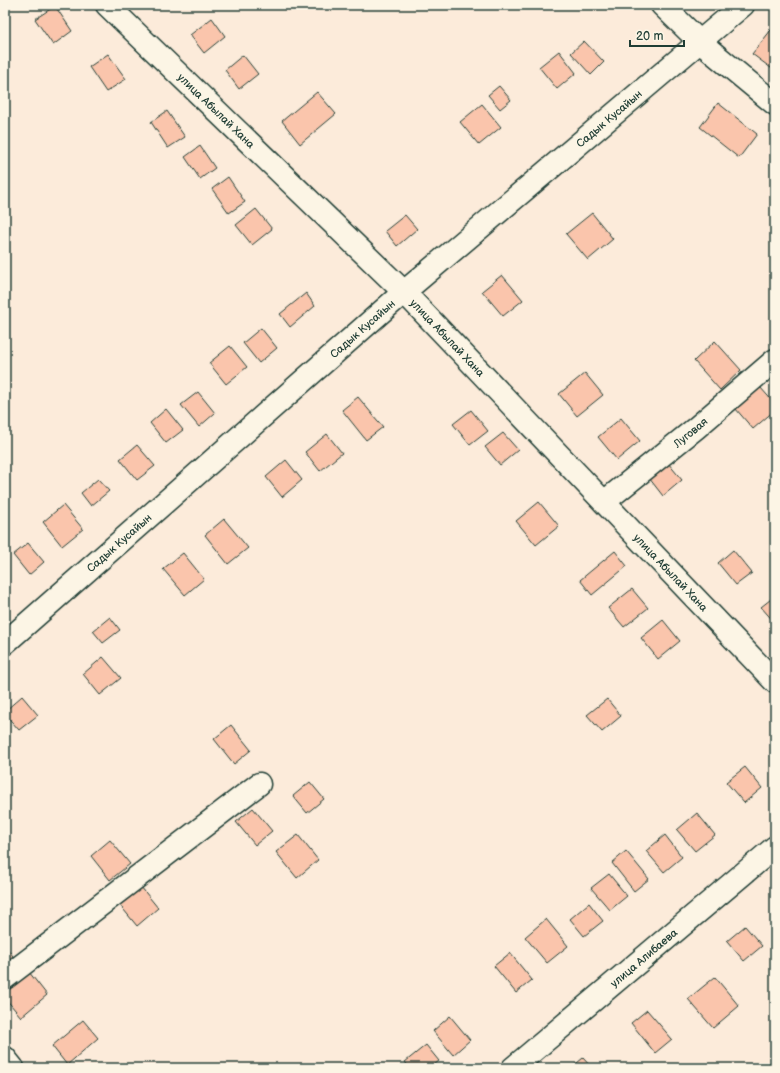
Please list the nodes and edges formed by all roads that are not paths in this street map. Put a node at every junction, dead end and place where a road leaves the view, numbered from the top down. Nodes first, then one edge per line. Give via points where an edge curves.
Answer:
1 (107, 5) edge
2 (662, 5) edge
3 (743, 5) edge
4 (700, 42) junction
5 (775, 104) edge
6 (404, 292) junction
7 (775, 360) edge
8 (604, 502) junction
9 (5, 643) edge
10 (775, 682) edge
11 (259, 784) dead end
12 (775, 847) edge
13 (5, 978) edge
14 (5, 1058) edge
15 (13, 1068) edge
16 (512, 1068) edge

1 - 6 street, улица Абылай Хана
2 - 4 street
3 - 4 street, Садык Кусайын
4 - 5 street
4 - 6 street, Садык Кусайын
6 - 8 street, улица Абылай Хана
6 - 9 street, Садык Кусайын
7 - 8 street, Луговая
8 - 10 street, улица Абылай Хана
11 - 13 street
12 - 16 street, улица Алибаева
14 - 15 street

